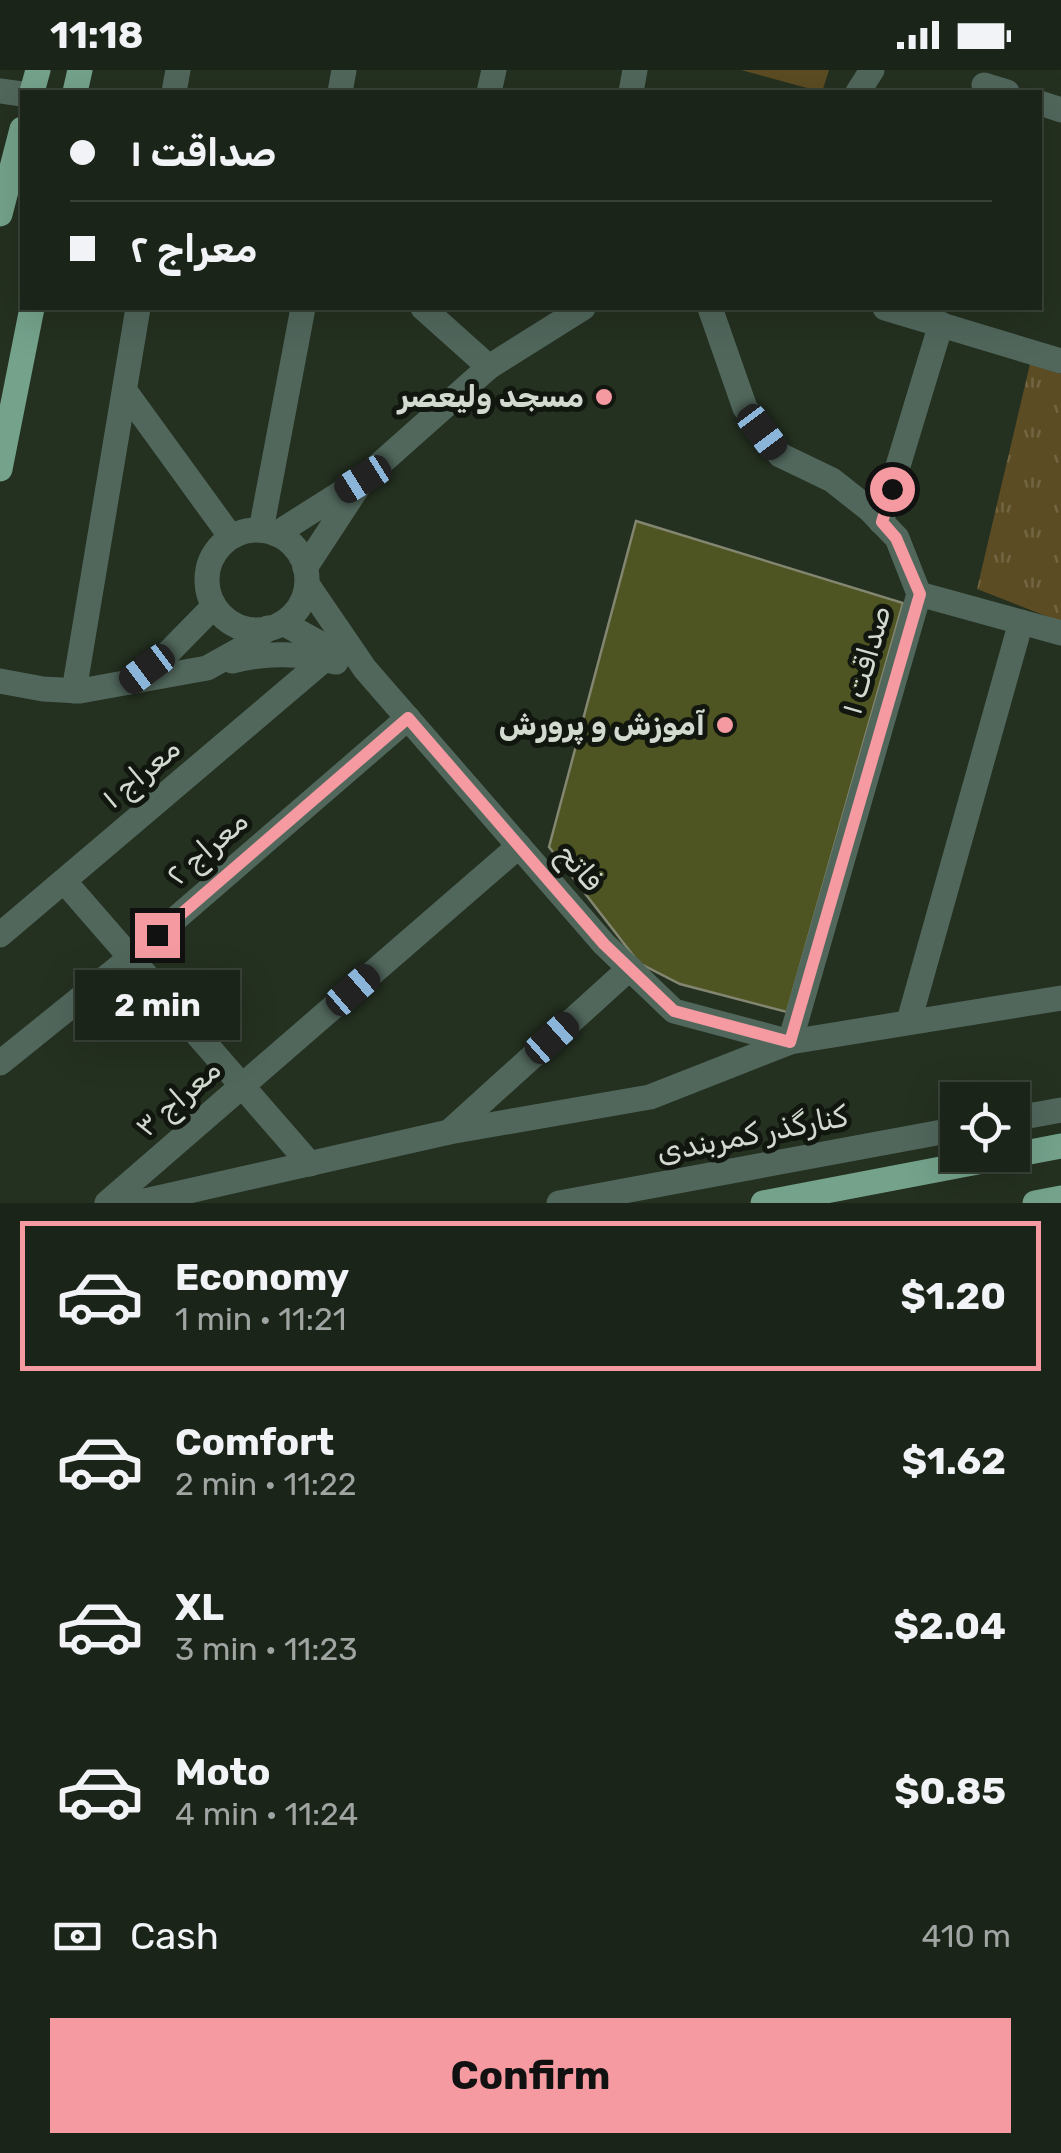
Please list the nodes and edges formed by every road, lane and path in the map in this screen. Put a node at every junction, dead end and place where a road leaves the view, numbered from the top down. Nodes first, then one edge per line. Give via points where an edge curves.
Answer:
1 (20, 137) edge
2 (0, 214) edge
3 (32, 310) edge
4 (138, 310) edge
5 (303, 310) edge
6 (579, 310) edge
7 (711, 310) edge
8 (892, 310) edge
9 (434, 312) edge
10 (942, 324) junction
11 (1061, 361) edge
12 (488, 367) junction
13 (125, 390) junction
14 (0, 468) edge
15 (363, 479) junction
16 (882, 522) junction
17 (269, 532) junction
18 (231, 537) junction
19 (306, 576) junction
20 (920, 594) junction
21 (214, 606) junction
22 (1020, 622) junction
23 (275, 626) junction
24 (1061, 633) edge
25 (324, 659) junction
26 (207, 668) junction
27 (365, 669) junction
28 (0, 681) edge
29 (130, 682) junction
30 (74, 691) junction
31 (408, 718) junction
32 (519, 846) junction
33 (64, 881) junction
34 (0, 935) edge
35 (129, 959) junction
36 (630, 968) junction
37 (1061, 998) edge
38 (909, 1021) junction
39 (790, 1042) junction
40 (0, 1064) edge
41 (242, 1086) junction
42 (1061, 1110) edge
43 (1030, 1115) edge
44 (449, 1132) junction
45 (940, 1132) edge
46 (1061, 1146) edge
47 (310, 1164) junction
48 (1061, 1198) edge
49 (106, 1203) edge
50 (136, 1203) edge
51 (559, 1203) edge
52 (763, 1203) edge
53 (1036, 1203) edge

1 - 2 main road
3 - 14 main road
4 - 13 street
5 - 17 street
6 - 12 street
7 - 16 street, صداقت ۱ via 745,408 780,455 832,480
8 - 10 street
9 - 12 street
10 - 11 street
10 - 16 street
12 - 15 street
13 - 18 street
13 - 30 street
15 - 17 street
15 - 19 street
16 - 20 street, صداقت ۱
17 - 18 street
17 - 19 street via 300,554
18 - 21 street via 211,560 208,591
19 - 23 street via 294,613
19 - 27 street
20 - 22 street
20 - 39 street, صداقت ۱
21 - 23 street via 237,626
21 - 29 street
22 - 24 street
22 - 38 street
23 - 26 street
23 - 27 street
25 - 26 street via 258,655
25 - 27 street
25 - 33 street, معراج ۱
26 - 29 street
27 - 31 street, فاتح
28 - 30 street
29 - 30 street
31 - 32 street, فاتح
31 - 35 street, معراج ۲
32 - 36 street, فاتح
32 - 41 street, معراج ۳
33 - 34 street, معراج ۱
33 - 35 street
35 - 40 street, معراج ۲
35 - 41 street
36 - 39 street, فاتح via 674,1011
36 - 44 street
37 - 38 street
38 - 39 street
39 - 44 street via 650,1097
41 - 47 street
41 - 49 street, معراج ۳
42 - 43 street
44 - 47 street
45 - 51 street, کنارگذر کمربندی
46 - 52 main road
47 - 50 street
48 - 53 main road

